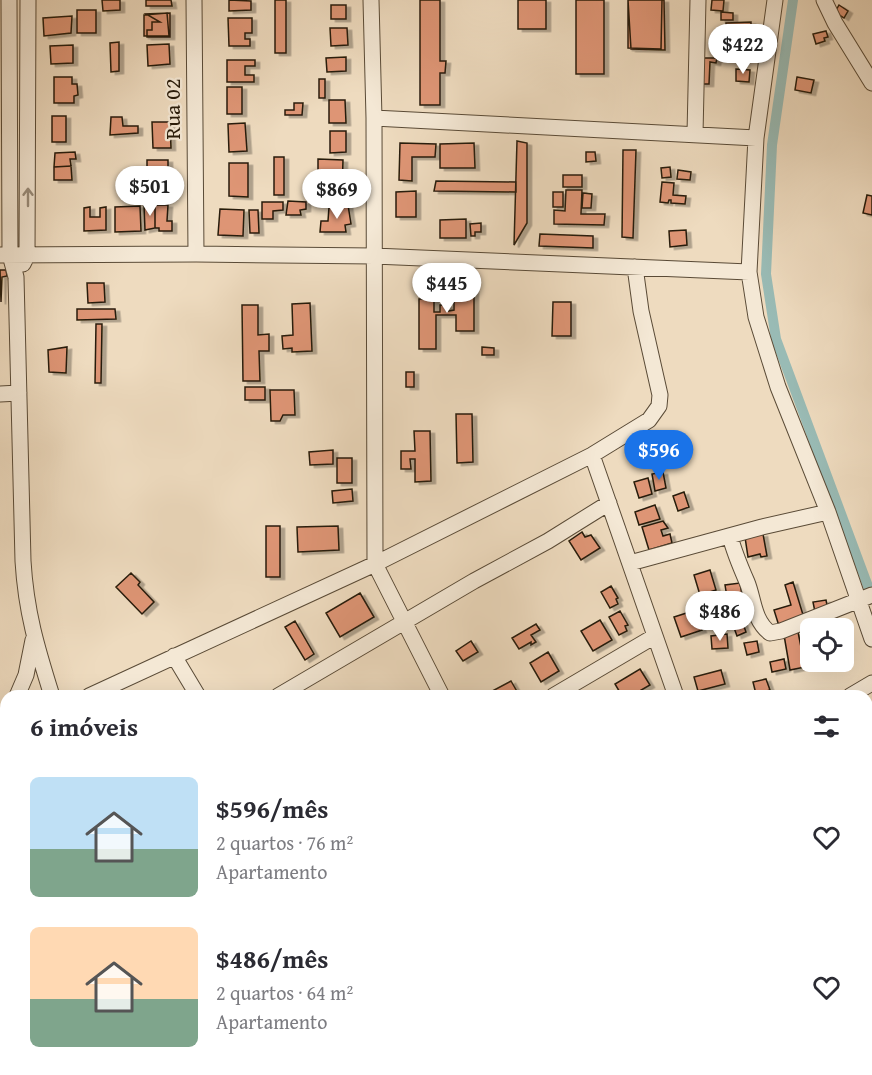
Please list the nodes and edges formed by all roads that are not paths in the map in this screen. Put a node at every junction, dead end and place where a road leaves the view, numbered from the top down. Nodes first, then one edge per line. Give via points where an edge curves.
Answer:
1 (9, 0) edge
2 (28, 0) edge
3 (194, 0) edge
4 (371, 0) edge
5 (698, 0) edge
6 (775, 0) edge
7 (824, 0) edge
8 (872, 83) edge
9 (374, 118) junction
10 (695, 134) junction
11 (756, 138) junction
12 (196, 254) junction
13 (5, 255) edge
14 (27, 256) junction
15 (374, 256) junction
16 (635, 267) junction
17 (749, 272) junction
18 (16, 277) junction
19 (19, 393) junction
20 (0, 394) edge
21 (592, 455) junction
22 (609, 503) junction
23 (828, 512) junction
24 (730, 536) junction
25 (630, 563) junction
26 (375, 564) junction
27 (863, 599) edge
28 (405, 622) junction
29 (655, 636) junction
30 (34, 637) junction
31 (872, 639) edge
32 (174, 656) junction
33 (20, 690) edge
34 (50, 690) edge
35 (102, 690) edge
36 (194, 690) edge
37 (288, 690) edge
38 (439, 690) edge
39 (563, 690) edge
40 (674, 690) edge

1 - 13 street
14 -> 2 street
3 - 12 street, Rua 02
4 - 9 street
5 - 10 street
6 - 11 street
7 - 8 street
9 - 10 street
9 - 15 street
10 - 11 street
11 - 17 street
12 - 14 street
12 - 15 street
13 - 14 street
13 - 18 street
14 - 18 street
15 - 16 street
15 - 26 street
16 - 17 street
16 - 21 street via 659,385 659,406 649,420
17 - 23 street via 756,317 778,387
18 - 19 street
19 - 20 street
19 - 30 street via 25,597
21 - 22 street
21 - 26 street
22 - 25 street
22 - 28 street
23 - 24 street
23 - 27 street
24 - 25 street
24 - 27 street via 753,606 770,633
25 - 29 street
26 - 28 street
26 - 32 street
27 - 31 street
28 - 37 street
28 - 38 street
29 - 39 street
29 - 40 street
30 - 33 street
30 - 34 street
32 - 35 street
32 - 36 street

